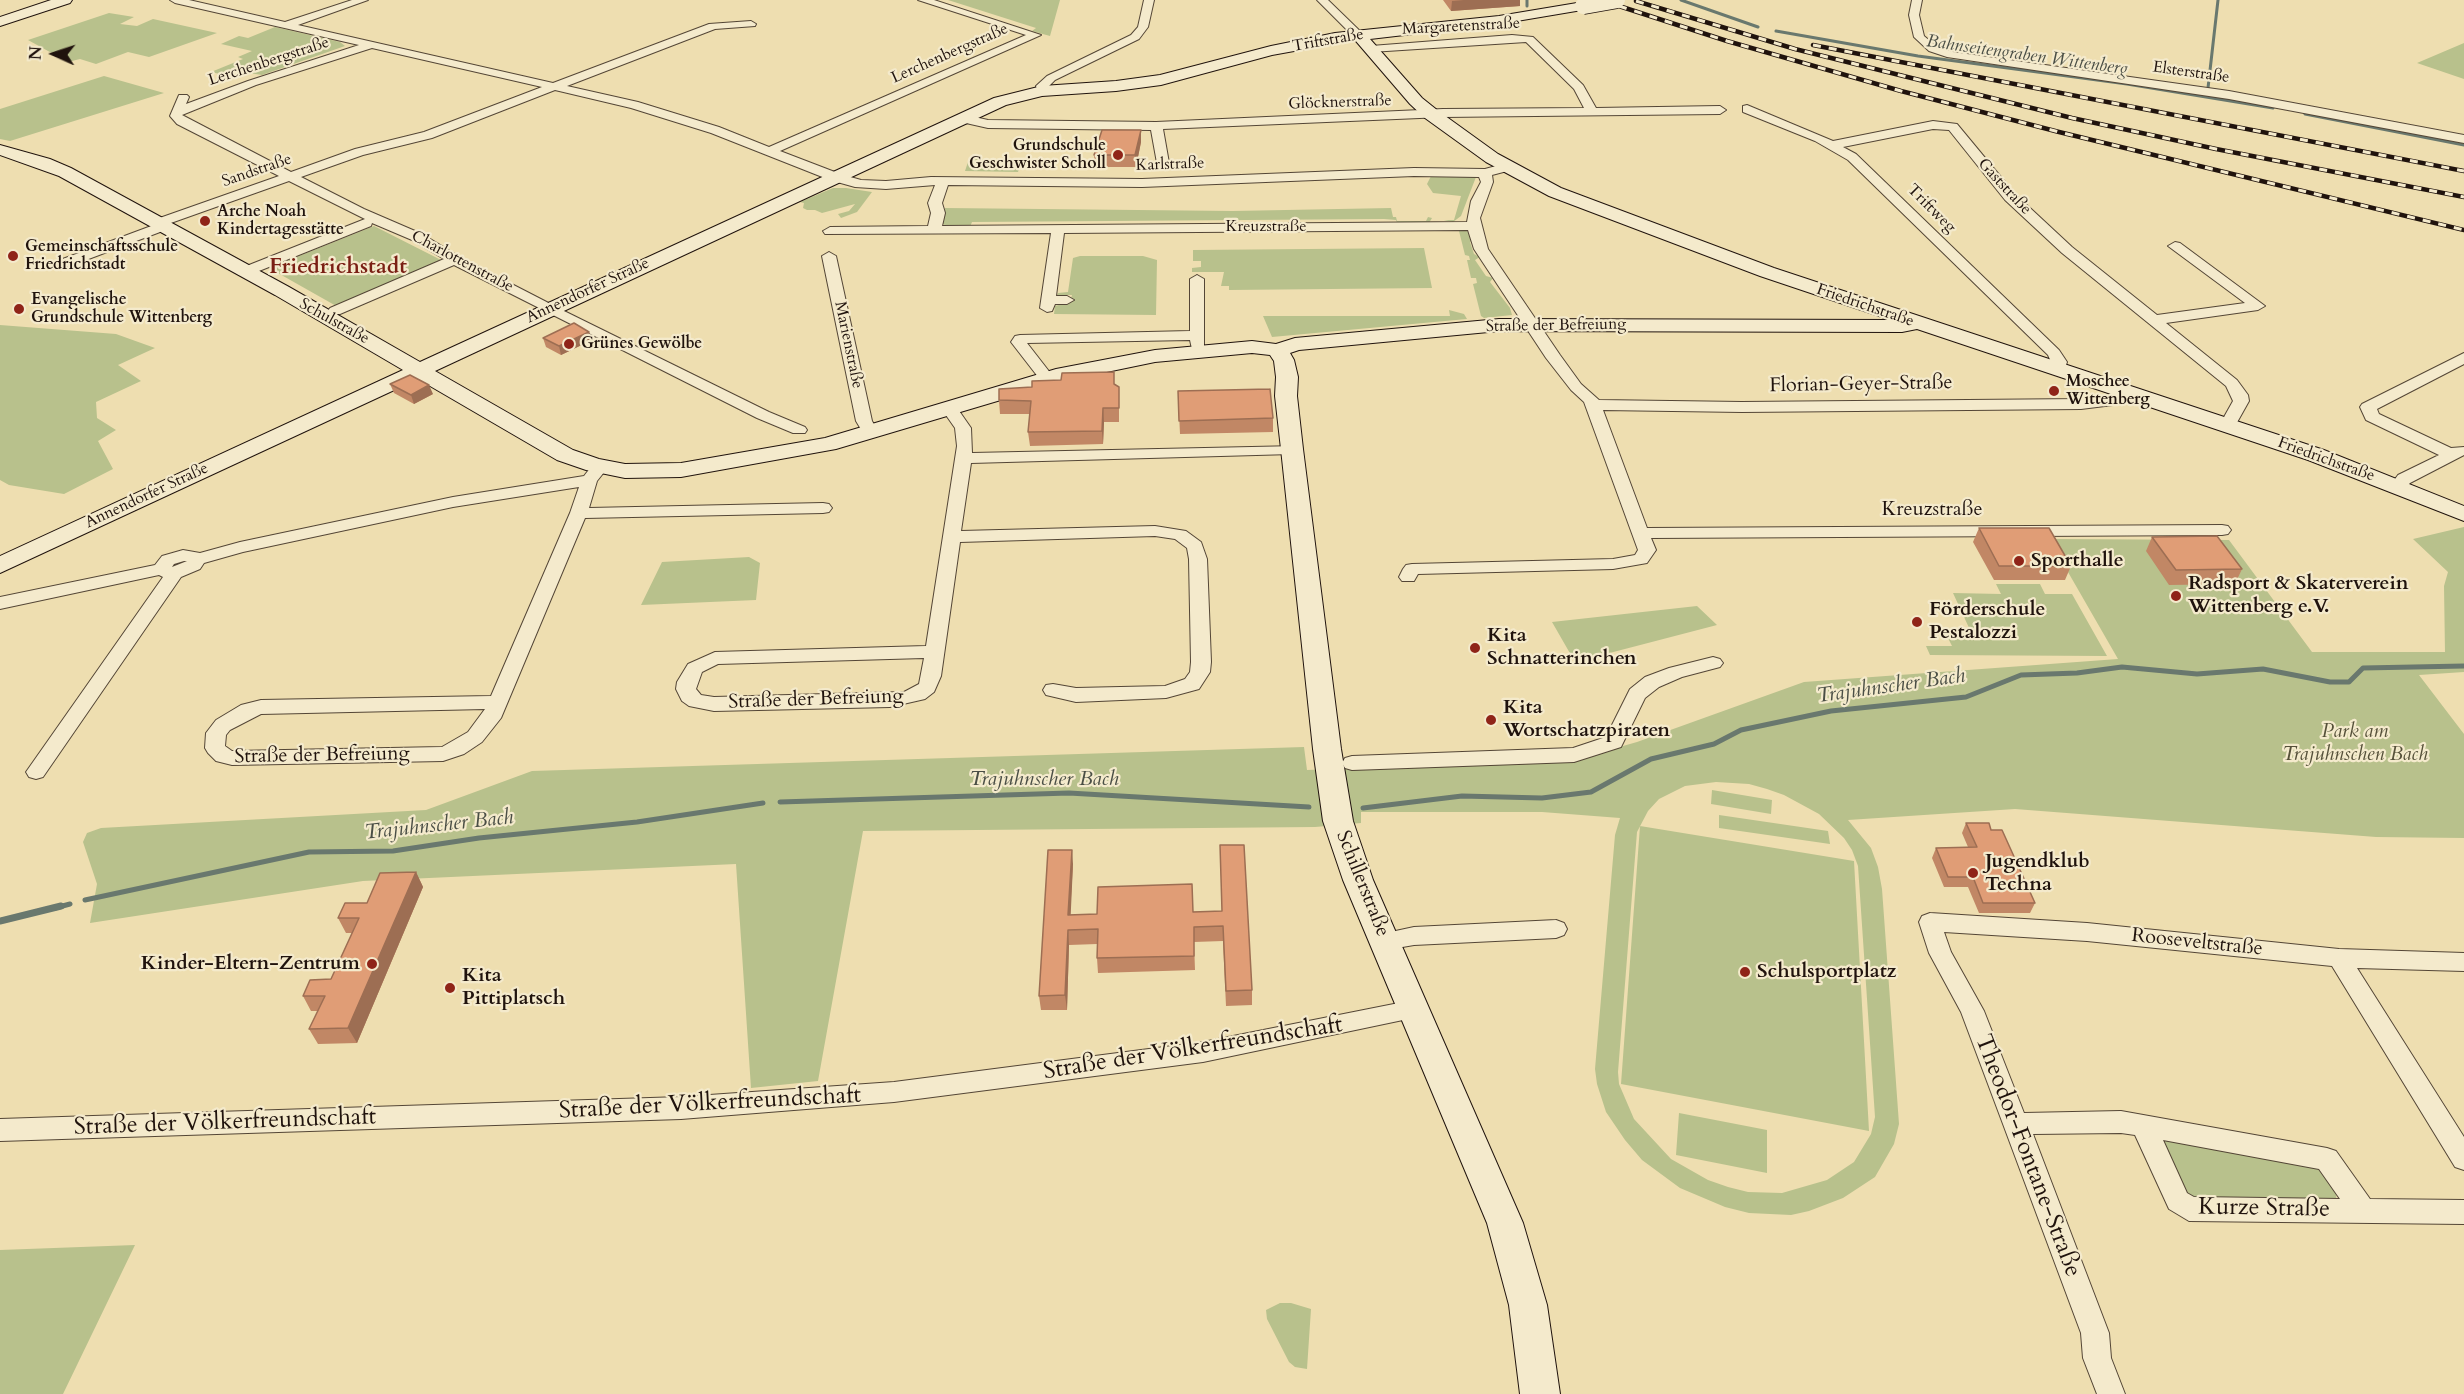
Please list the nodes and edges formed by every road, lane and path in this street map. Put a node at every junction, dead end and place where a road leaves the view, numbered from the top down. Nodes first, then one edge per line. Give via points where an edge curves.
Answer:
1 (65, 0) edge
2 (175, 0) edge
3 (363, 0) edge
4 (923, 0) edge
5 (1149, 0) edge
6 (1322, 0) edge
7 (1617, 0) edge
8 (1917, 0) edge
9 (0, 22) edge
10 (751, 24) dead end
11 (286, 25) junction
12 (1358, 35) junction
13 (371, 45) junction
14 (1371, 49) junction
15 (555, 87) junction
16 (1042, 91) junction
17 (183, 97) dead end
18 (1748, 109) dead end
19 (1720, 110) dead end
20 (178, 111) junction
21 (1592, 111) junction
22 (1431, 114) junction
23 (961, 118) junction
24 (1156, 126) junction
25 (2464, 139) edge
26 (1833, 145) junction
27 (0, 150) edge
28 (770, 151) junction
29 (1163, 163) dead end
30 (1507, 167) junction
31 (288, 177) junction
32 (835, 177) junction
33 (1486, 178) junction
34 (943, 181) junction
35 (366, 223) dead end
36 (161, 225) junction
37 (1474, 225) junction
38 (1058, 229) junction
39 (934, 230) junction
40 (830, 231) dead end
41 (2175, 246) dead end
42 (829, 255) dead end
43 (455, 260) junction
44 (65, 262) dead end
45 (244, 272) junction
46 (1197, 279) dead end
47 (1067, 300) dead end
48 (550, 309) junction
49 (335, 311) dead end
50 (2154, 320) junction
51 (1916, 323) junction
52 (1530, 324) junction
53 (1197, 344) junction
54 (1277, 351) junction
55 (2464, 358) edge
56 (419, 370) junction
57 (2058, 371) junction
58 (1047, 379) junction
59 (2125, 393) junction
60 (1594, 405) junction
61 (949, 408) junction
62 (2227, 426) junction
63 (799, 430) dead end
64 (871, 433) junction
65 (1292, 449) junction
66 (2458, 452) edge
67 (964, 458) junction
68 (595, 474) junction
69 (2398, 486) junction
70 (823, 508) dead end
71 (579, 513) junction
72 (2464, 514) edge
73 (2222, 530) dead end
74 (1642, 533) junction
75 (952, 537) junction
76 (0, 565) edge
77 (169, 571) junction
78 (1408, 577) dead end
79 (0, 603) edge
80 (936, 652) junction
81 (1713, 663) dead end
82 (1053, 690) dead end
83 (498, 702) junction
84 (1352, 763) dead end
85 (36, 772) dead end
86 (1930, 922) joint
87 (1556, 929) dead end
88 (1385, 941) junction
89 (2339, 958) junction
90 (2464, 962) edge
91 (1414, 1009) junction
92 (2016, 1124) junction
93 (2144, 1127) junction
94 (0, 1130) edge
95 (2464, 1159) edge
96 (2363, 1211) junction
97 (2464, 1212) edge
98 (1540, 1394) edge
99 (2111, 1394) edge

1 - 9 street
2 - 11 street, Lerchenbergstraße
3 - 11 street, Lerchenbergstraße
4 - 28 street, Lerchenbergstraße via 1036,35
5 - 16 street, Annendorfer Straße via 1143,27 1135,37 1051,78
6 - 12 street, Friedrichstraße
7 - 12 street, Triftstraße, bridge via 1491,21
8 - 25 street, Elsterstraße via 1914,12 1919,37 1933,49 1952,55 2229,95
10 - 15 street via 713,26
11 - 13 street, Lerchenbergstraße
12 - 14 street, Friedrichstraße
12 - 16 street, Triftstraße via 1271,51 1161,81
13 - 15 street, Lerchenbergstraße
13 - 20 street, Lerchenbergstraße
14 - 21 street, Margaretenstraße via 1529,39 1579,87
14 - 22 street, Friedrichstraße
15 - 28 street, Lerchenbergstraße via 671,116
15 - 31 street, Sandstraße via 417,138 365,150
16 - 23 street, Annendorfer Straße via 1008,99
17 - 20 street
18 - 26 street, Triftweg
19 - 21 street, Glöcknerstraße
20 - 31 street, Charlottenstraße via 176,116 181,121
21 - 22 street, Glöcknerstraße
22 - 24 street, Glöcknerstraße
22 - 30 street, Friedrichstraße
23 - 24 street, Glöcknerstraße via 988,124
23 - 32 street, Annendorfer Straße
24 - 29 street
26 - 50 street, Gaststraße via 1933,124 1953,127 2010,197 2067,250
26 - 57 street, Triftweg via 1870,173 2054,354 2059,362
27 - 36 street, Schulstraße via 58,168
28 - 32 street, Lerchenbergstraße
30 - 33 street, Karlstraße
30 - 51 street, Friedrichstraße via 1612,215
31 - 36 street, Sandstraße
31 - 43 street, Charlottenstraße via 417,237
32 - 34 street, Karlstraße via 867,184
32 - 48 street, Annendorfer Straße
33 - 34 street, Karlstraße via 1414,172 1142,183
33 - 37 street via 1474,211
34 - 39 street via 935,203 938,213
35 - 45 street
36 - 44 street, Sandstraße
36 - 45 street, Schulstraße
37 - 38 street, Kreuzstraße
37 - 52 street via 1486,259
38 - 39 street, Kreuzstraße
38 - 47 street via 1047,304
39 - 40 street, Kreuzstraße
41 - 50 street via 2258,306
42 - 64 street, Marienstraße via 863,417
43 - 48 street, Charlottenstraße
43 - 49 street
45 - 56 street, Schulstraße
46 - 53 street
48 - 56 street, Annendorfer Straße
48 - 63 street, Charlottenstraße
50 - 62 street, Gaststraße via 2238,389 2240,407
51 - 52 street, Straße der Befreiung
51 - 57 street, Friedrichstraße
52 - 54 street, Straße der Befreiung via 1326,340
52 - 60 street
53 - 54 street, Straße der Befreiung
53 - 58 street, Straße der Befreiung
53 - 58 street, Straße der Befreiung via 1020,339 1018,342
54 - 65 street, Schillerstraße via 1287,375
55 - 66 street via 2368,407 2372,417
56 - 68 street, Schulstraße
56 - 76 street, Annendorfer Straße
57 - 59 street, Friedrichstraße
58 - 61 street, Straße der Befreiung
59 - 60 street, Florian-Geyer-Straße via 2115,401 2081,404
59 - 62 street, Friedrichstraße
60 - 74 street
61 - 64 street, Straße der Befreiung
61 - 67 street, Straße der Befreiung via 964,434
62 - 69 street, Friedrichstraße
64 - 68 street, Straße der Befreiung via 808,448 674,470
65 - 67 street
65 - 88 street, Schillerstraße via 1334,804 1350,859
66 - 69 street via 2404,479
67 - 75 street, Straße der Befreiung
68 - 71 street, Straße der Befreiung
68 - 77 street, Straße der Befreiung via 240,547 197,559 191,568
69 - 72 street, Friedrichstraße
70 - 71 street
71 - 83 street, Straße der Befreiung
73 - 74 street, Kreuzstraße
74 - 78 street via 1647,550 1641,559 1630,562 1412,569
75 - 80 street, Straße der Befreiung
75 - 82 street via 1155,531 1180,535 1195,546 1202,662 1192,684 1166,692 1076,695
77 - 79 street
77 - 85 street
80 - 80 street, Straße der Befreiung via 715,658 694,669 686,689 696,701 714,704 906,698 927,687
81 - 84 street via 1652,682 1636,694 1614,742 1574,755
83 - 83 street, Straße der Befreiung via 261,707 248,710 216,733 215,748 232,758 443,754 475,737
86 - 89 street, Rooseveltstraße via 2087,932
86 - 92 street, Theodor-Fontane-Straße via 1940,953 1972,1011
87 - 88 street
88 - 91 street, Schillerstraße
89 - 90 street, Rooseveltstraße
89 - 95 street
91 - 94 street, Straße der Völkerfreundschaft via 1203,1052 894,1092 681,1108
91 - 98 street, Schillerstraße via 1505,1223 1528,1305
92 - 93 street, Kurze Straße via 2121,1122
92 - 99 street, Theodor-Fontane-Straße via 2095,1333 2097,1358
93 - 96 street, Kurze Straße via 2327,1159
93 - 96 street, Kurze Straße via 2178,1201 2189,1209
96 - 97 street, Kurze Straße

